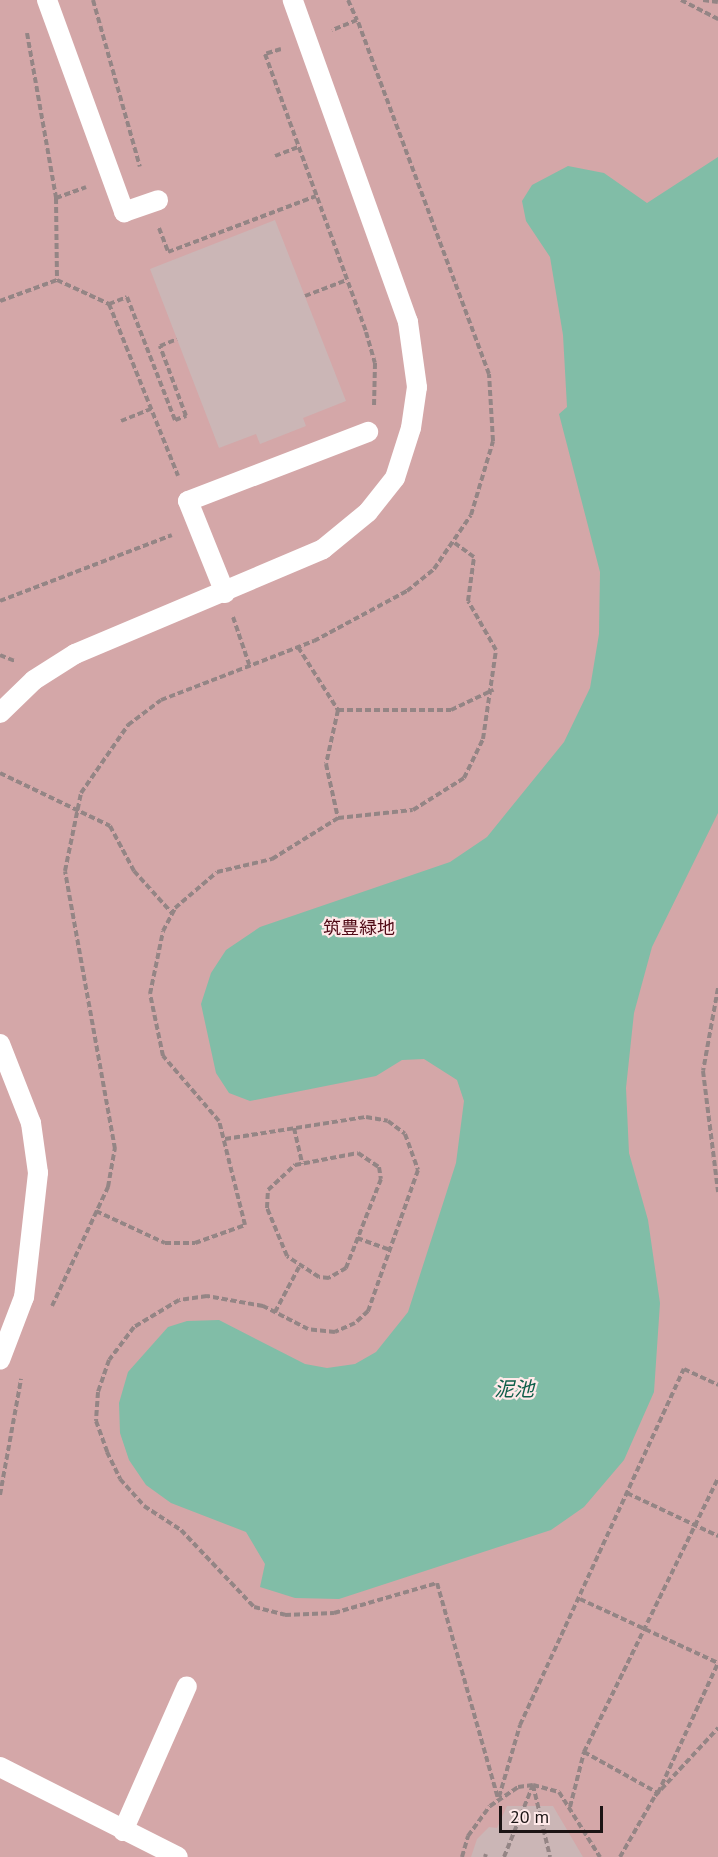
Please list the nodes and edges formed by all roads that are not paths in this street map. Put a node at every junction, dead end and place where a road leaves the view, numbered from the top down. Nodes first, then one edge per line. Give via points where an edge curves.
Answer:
1 (47, 0) edge
2 (293, 0) edge
3 (154, 201) road end
4 (368, 432) road end
5 (225, 593) junction
6 (0, 713) edge
7 (0, 1044) edge
8 (0, 1360) edge
9 (187, 1686) dead end
10 (0, 1767) edge
11 (123, 1831) junction
12 (178, 1857) edge

1 - 3 lane via 124,212
2 - 5 lane via 408,322 417,387 395,478 368,512 323,549
4 - 5 lane via 188,501
5 - 6 lane via 75,654 34,680
7 - 8 lane via 31,1123 38,1173 24,1297
9 - 11 lane
10 - 11 lane
11 - 12 lane

